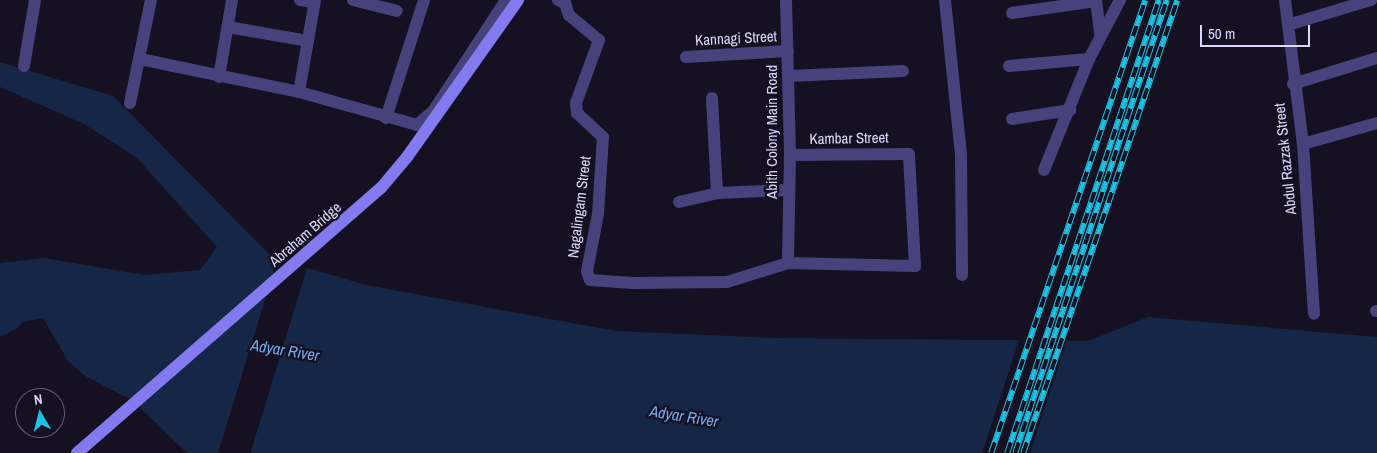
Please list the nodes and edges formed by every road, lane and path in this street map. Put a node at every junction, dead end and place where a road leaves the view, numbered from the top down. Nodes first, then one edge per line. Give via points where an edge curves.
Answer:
1 (35, 0) edge
2 (151, 0) edge
3 (232, 0) edge
4 (300, 0) edge
5 (353, 0) edge
6 (424, 0) edge
7 (558, 0) edge
8 (786, 0) edge
9 (945, 0) edge
10 (1120, 0) edge
11 (1285, 0) edge
12 (1370, 0) edge
13 (315, 1) edge
14 (513, 1) edge
15 (1096, 1) edge
16 (397, 11) dead end
17 (1012, 12) dead end
18 (1288, 25) junction
19 (228, 27) junction
20 (1100, 34) junction
21 (308, 41) junction
22 (788, 51) junction
23 (686, 57) dead end
24 (1377, 58) edge
25 (140, 59) junction
26 (1089, 59) junction
27 (24, 66) dead end
28 (1009, 66) dead end
29 (903, 71) dead end
30 (789, 76) junction
31 (219, 77) junction
32 (1294, 84) junction
33 (299, 92) junction
34 (712, 98) dead end
35 (130, 102) dead end
36 (1070, 110) junction
37 (386, 118) junction
38 (1012, 120) dead end
39 (1377, 123) edge
40 (1303, 144) junction
41 (790, 155) junction
42 (1044, 170) dead end
43 (789, 190) junction
44 (717, 193) junction
45 (679, 202) dead end
46 (788, 263) junction
47 (962, 275) dead end
48 (1314, 314) dead end
49 (77, 453) edge

1 - 27 street
2 - 25 street
3 - 19 street
4 - 13 street
5 - 16 street
6 - 37 street
7 - 46 street, Nagalingam Street via 565,3 569,15 599,40 576,103 577,113 603,137 598,214 587,271 590,280 633,284 727,282
8 - 22 street, Abith Colony Main Road
9 - 47 street via 961,156
10 - 20 street
11 - 18 street, Abdul Razzak Street
12 - 18 street
13 - 21 street
14 - 37 street via 422,123 412,125
14 - 49 main road, Abraham Bridge via 412,150 382,188
15 - 17 street
15 - 20 street
18 - 32 street, Abdul Razzak Street
19 - 21 street
19 - 31 street
20 - 26 street
21 - 33 street
22 - 23 street, Kannagi Street
22 - 30 street, Abith Colony Main Road
24 - 32 street
25 - 31 street
25 - 35 street
26 - 28 street
26 - 36 street
29 - 30 street
30 - 41 street, Abith Colony Main Road
31 - 33 street
32 - 40 street, Abdul Razzak Street
33 - 37 street
34 - 44 street
36 - 38 street
36 - 42 street
39 - 40 street
40 - 48 street, Abdul Razzak Street
41 - 43 street, Abith Colony Main Road
41 - 46 street, Kambar Street via 909,154 915,266
43 - 44 street
43 - 46 street, Abith Colony Main Road
44 - 45 street

